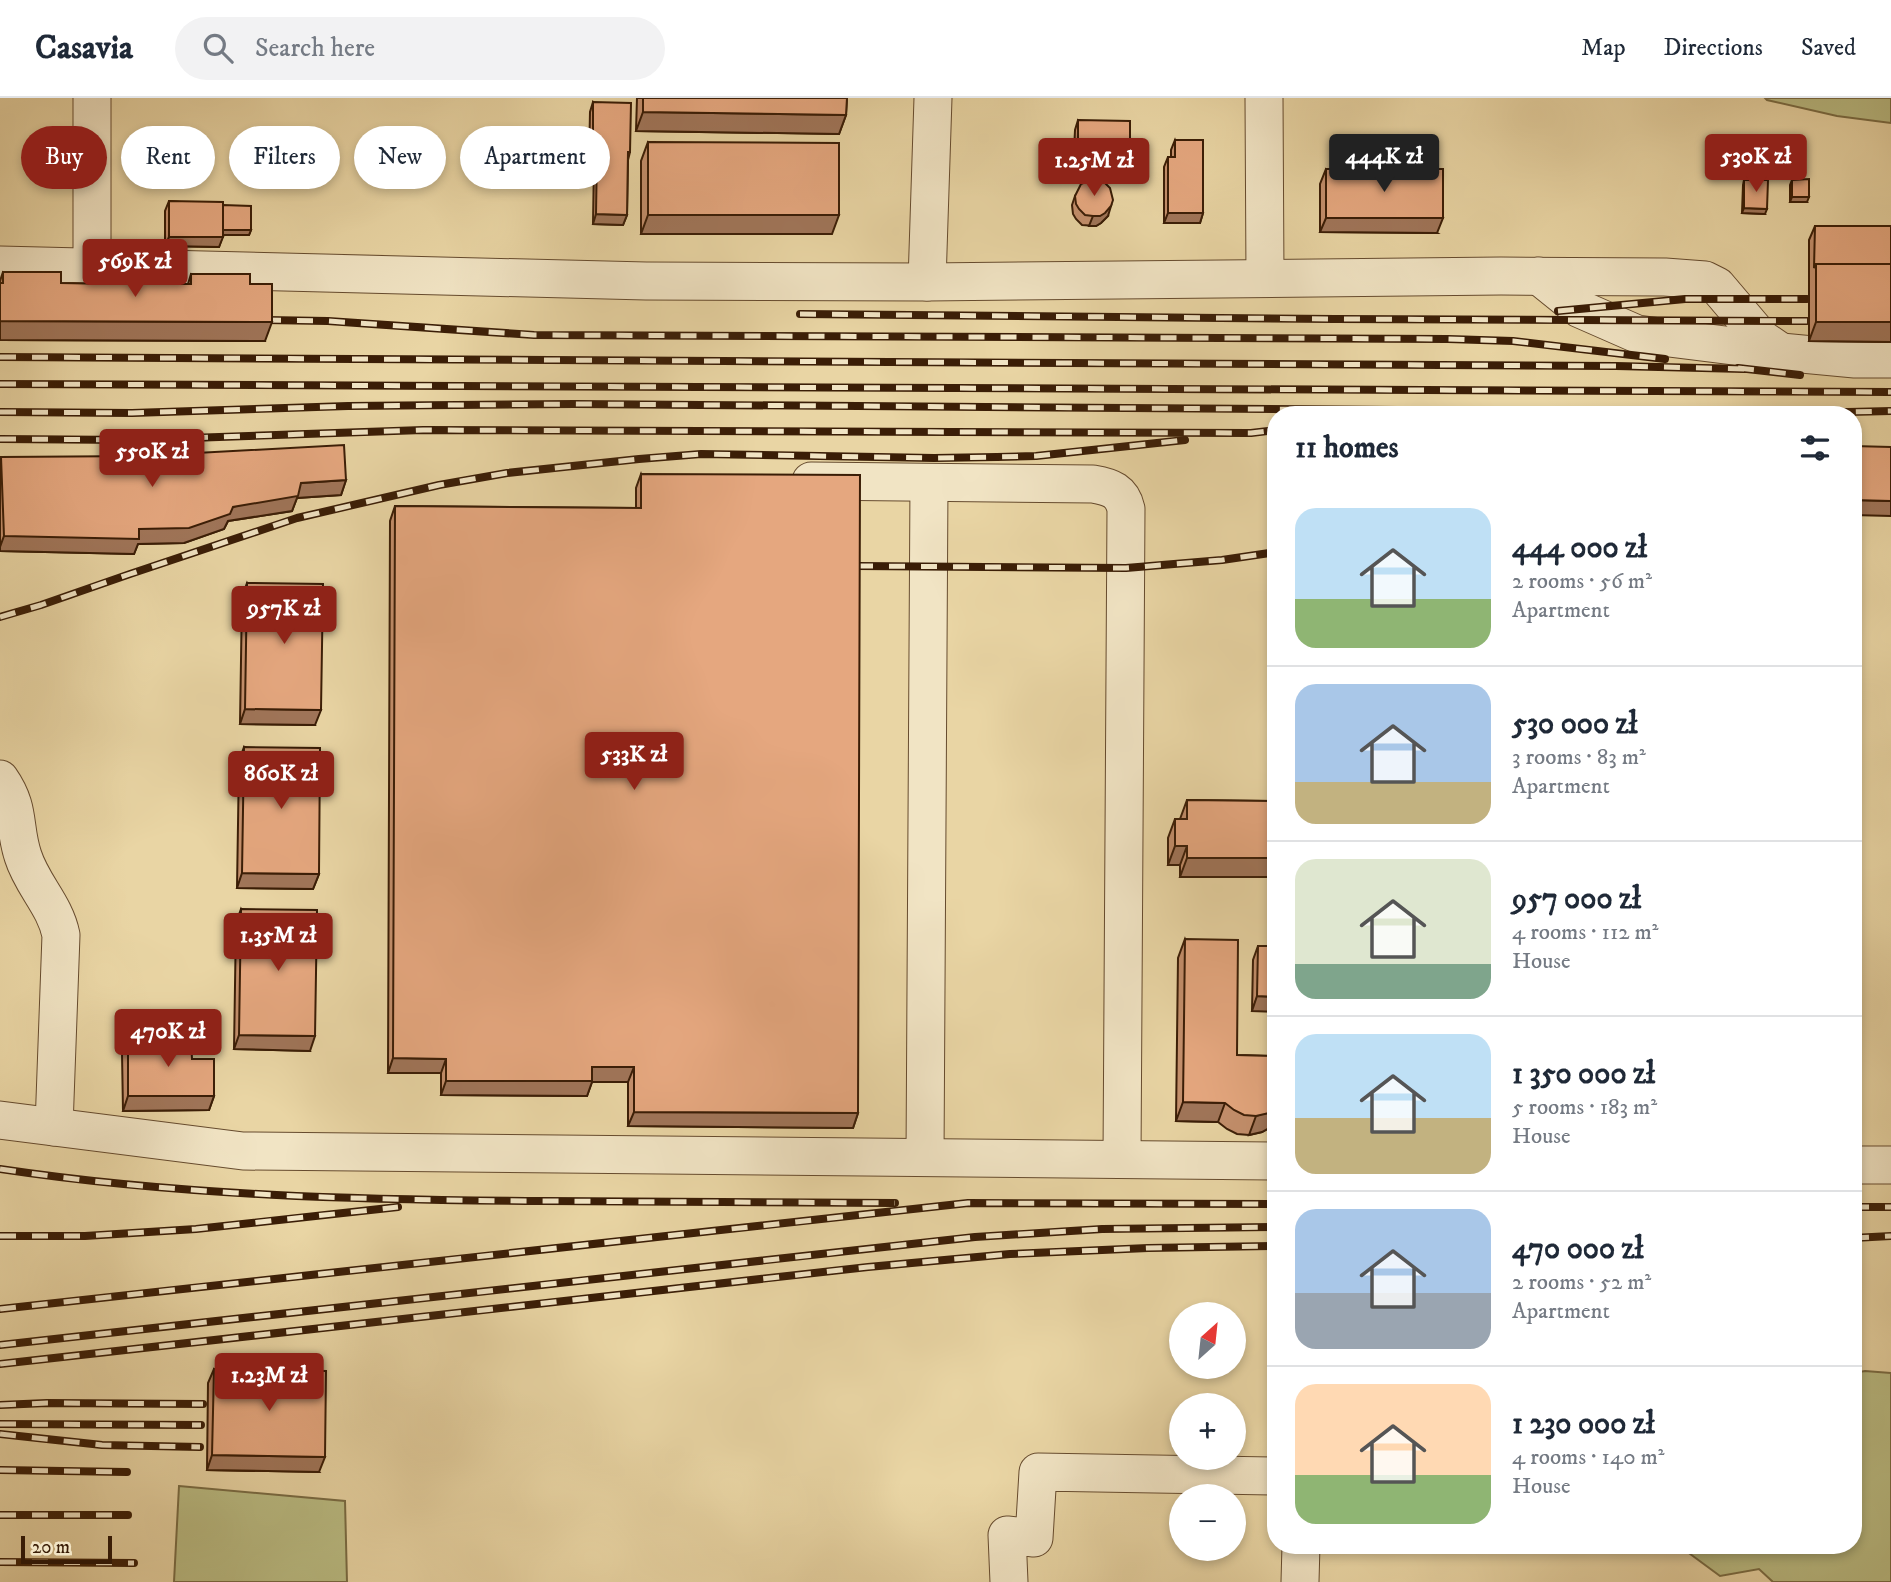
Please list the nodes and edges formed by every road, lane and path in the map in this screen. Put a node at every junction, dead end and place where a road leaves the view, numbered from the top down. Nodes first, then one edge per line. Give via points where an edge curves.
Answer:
1 (92, 98) edge
2 (933, 98) edge
3 (1264, 98) edge
4 (0, 265) edge
5 (92, 267) junction
6 (1539, 276) junction
7 (1265, 278) junction
8 (927, 282) junction
9 (1781, 352) junction
10 (1891, 359) edge
11 (775, 481) edge
12 (929, 483) junction
13 (0, 779) edge
14 (0, 1120) edge
15 (54, 1127) junction
16 (925, 1157) junction
17 (1122, 1159) junction
18 (1267, 1161) edge
19 (1862, 1165) edge
20 (1891, 1166) edge
21 (1267, 1476) edge
22 (1301, 1554) edge
23 (1009, 1582) edge
24 (1300, 1582) edge

1 - 5 street
2 - 8 street
3 - 7 street
4 - 5 street
5 - 8 street via 646,281
6 - 7 street
6 - 9 street via 1580,309 1637,334
6 - 9 street via 1705,280 1717,286 1762,340
7 - 8 street
9 - 10 street
11 - 12 street
12 - 16 street
12 - 17 street via 1093,484 1107,486 1124,499
13 - 15 street via 15,806 22,855 58,920 61,935
14 - 15 street
15 - 16 street via 243,1151
16 - 17 street
17 - 18 street
19 - 20 street
21 - 23 street via 1038,1472 1034,1538 1007,1535
22 - 24 street

